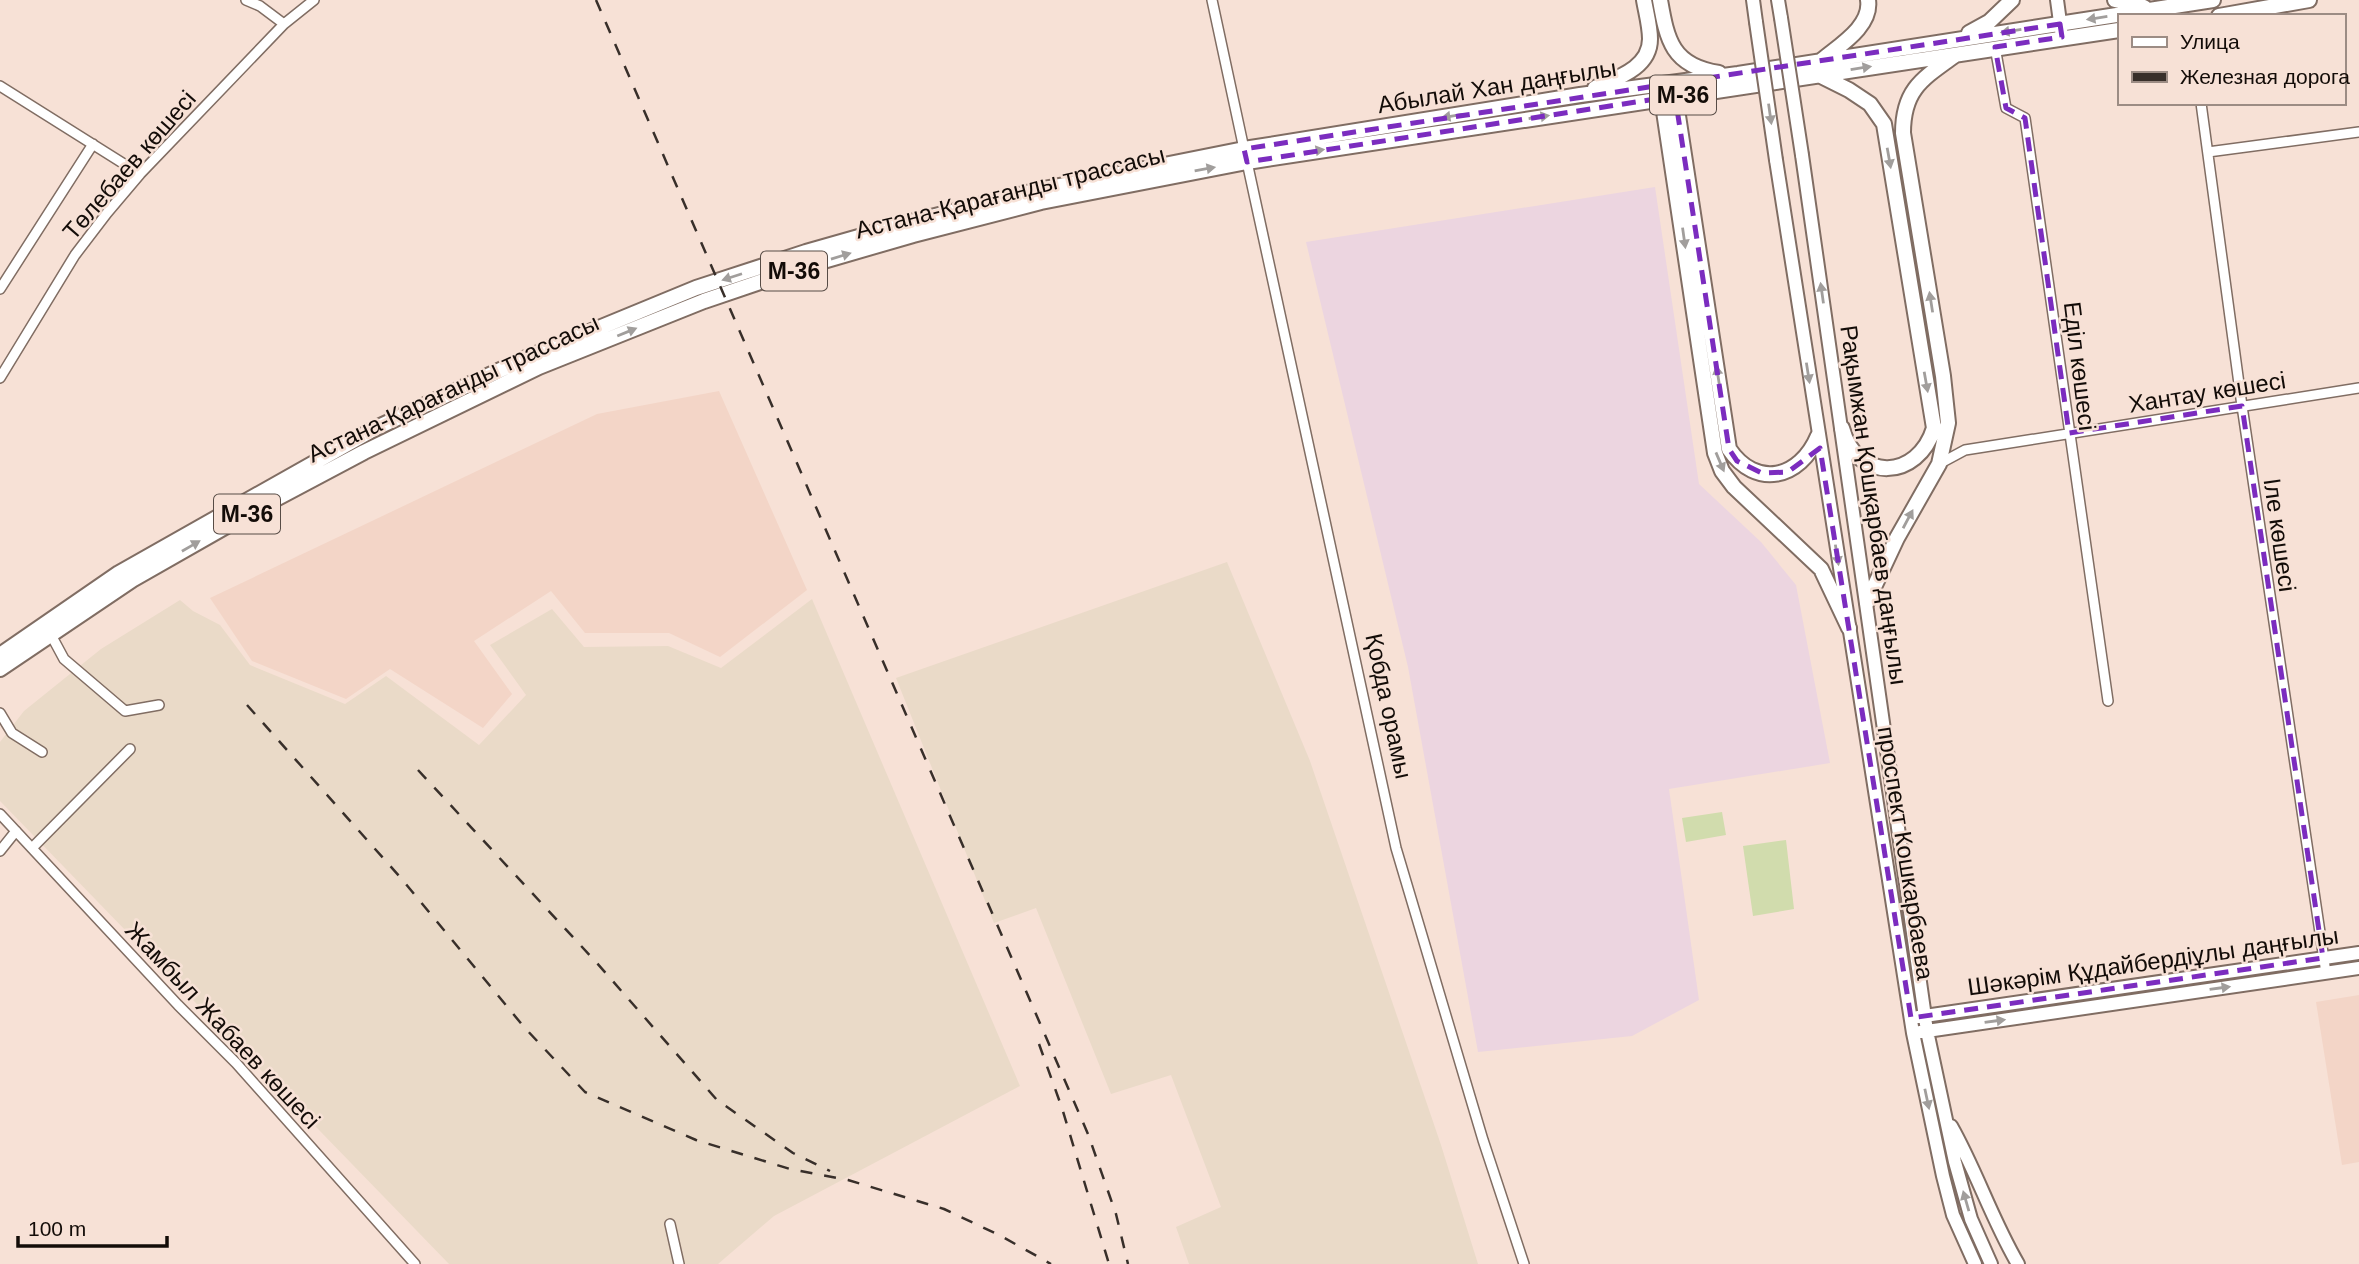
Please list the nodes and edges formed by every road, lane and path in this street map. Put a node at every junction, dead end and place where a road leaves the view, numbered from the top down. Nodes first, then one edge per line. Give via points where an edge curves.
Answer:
1 (246, 0) edge
2 (314, 0) edge
3 (1212, 0) edge
4 (1644, 0) edge
5 (1660, 0) edge
6 (1753, 0) edge
7 (1778, 0) edge
8 (1868, 0) edge
9 (2012, 0) edge
10 (2056, 0) edge
11 (2115, 0) edge
12 (2213, 0) edge
13 (2309, 0) edge
14 (2161, 8) junction
15 (2134, 14) edge
16 (2230, 14) edge
17 (2118, 17) edge
18 (284, 24) junction
19 (2061, 30) junction
20 (2118, 30) edge
21 (1960, 46) junction
22 (1995, 47) junction
23 (1820, 67) junction
24 (1738, 74) junction
25 (0, 86) edge
26 (1580, 95) junction
27 (1669, 97) junction
28 (2201, 105) edge
29 (2359, 132) edge
30 (93, 144) junction
31 (2208, 152) junction
32 (1245, 155) junction
33 (140, 174) junction
34 (0, 289) edge
35 (3, 366) edge
36 (0, 378) edge
37 (2359, 388) edge
38 (2242, 406) junction
39 (1842, 428) junction
40 (2069, 433) junction
41 (1818, 436) junction
42 (1939, 464) junction
43 (1826, 488) joint
44 (1867, 601) junction
45 (1849, 628) junction
46 (50, 633) junction
47 (0, 655) edge
48 (0, 669) edge
49 (2108, 701) dead end
50 (159, 705) dead end
51 (0, 713) edge
52 (130, 749) dead end
53 (42, 752) dead end
54 (0, 814) edge
55 (16, 831) junction
56 (33, 847) junction
57 (0, 851) edge
58 (2359, 953) edge
59 (2323, 958) junction
60 (2359, 968) edge
61 (2326, 973) junction
62 (1925, 1016) junction
63 (1910, 1018) junction
64 (1927, 1031) junction
65 (1913, 1032) junction
66 (1945, 1114) junction
67 (670, 1224) dead end
68 (415, 1264) edge
69 (679, 1264) edge
70 (1524, 1264) edge
71 (1975, 1264) edge
72 (1991, 1264) edge
73 (2018, 1264) edge

1 - 18 street
2 - 18 street, Төлебаев көшесі
3 - 32 street, Қобда орамы
4 - 26 main road via 1650,41 1643,60 1629,73
5 - 24 main road via 1674,51 1699,69
6 -> 41 main road, Рақымжан Қошқарбаев даңғылы, bridge
39 -> 7 main road, Рақымжан Қошқарбаев даңғылы, bridge
8 - 23 main road via 1870,8 1857,31
9 - 21 main road
10 - 19 main road
11 - 14 main road
12 - 14 main road, Абылай Хан даңғылы / M-36
13 - 16 main road
14 -> 15 main road, Абылай Хан даңғылы / M-36
17 -> 19 main road, Абылай Хан даңғылы / M-36
18 - 33 street, Төлебаев көшесі
19 - 20 main road, Абылай Хан даңғылы / M-36
19 -> 21 main road, Абылай Хан даңғылы / M-36
19 - 22 main road, Абылай Хан даңғылы / M-36
21 - 22 main road, Абылай Хан даңғылы / M-36
21 - 23 main road, Абылай Хан даңғылы / M-36
42 -> 21 main road via 1948,423 1945,388 1903,116 1916,87
22 - 40 street, Еділ көшесі via 2006,108 2025,118
23 - 24 main road, Абылай Хан даңғылы / M-36
23 - 27 main road, Абылай Хан даңғылы / M-36
23 -> 39 main road via 1870,104 1884,124 1934,428 1921,454 1909,463 1888,468 1854,455
24 - 26 main road, Абылай Хан даңғылы / M-36
25 - 30 street
26 -> 32 main road, Абылай Хан даңғылы / M-36
32 -> 27 main road, Абылай Хан даңғылы / M-36
41 -> 27 main road via 1804,460 1788,472 1762,474 1737,461 1728,449
27 -> 45 main road via 1715,453 1734,487 1821,569
28 - 31 street, Іле көшесі
29 - 31 street
30 - 33 street
30 - 34 street
31 - 38 street, Іле көшесі
46 -> 32 main road, Астана-Қарағанды трассасы / M-36 via 160,564 364,452 540,367 704,301 913,235
32 -> 47 main road, Астана-Қарағанды трассасы / M-36 via 1039,190 806,252 696,288 526,358 374,429 119,573
32 - 70 street, Қобда орамы via 1396,848
33 - 35 street, Төлебаев көшесі via 75,255
35 - 36 street, Төлебаев көшесі
37 - 38 street, Хантау көшесі
38 - 40 street, Хантау көшесі
38 - 59 street, Іле көшесі
39 - 44 main road, Рақымжан Қошқарбаев даңғылы
40 - 42 street, Хантау көшесі via 1965,450
40 - 49 street, Еділ көшесі
41 - 43 main road, Рақымжан Қошқарбаев даңғылы
44 -> 42 main road
43 -> 45 main road, проспект Кошкарбаева
44 - 62 main road, Рақымжан Қошқарбаев даңғылы
45 - 63 main road, проспект Кошкарбаева
46 - 48 main road, Астана-Қарағанды трассасы / M-36
46 - 50 street via 64,659 125,711
51 - 53 street via 12,733
52 - 56 street
54 - 55 street, Жамбыл Жабаев көшесі
55 - 56 street, Жамбыл Жабаев көшесі
55 - 57 street
56 - 68 street, Жамбыл Жабаев көшесі via 236,1063
58 - 59 main road, Шәкәрім Құдайбердіұлы даңғылы
59 - 61 street, Іле көшесі
59 - 62 main road, Шәкәрім Құдайбердіұлы даңғылы
60 - 61 main road, Шәкәрім Құдайбердіұлы даңғылы
64 -> 61 main road, Шәкәрім Құдайбердіұлы даңғылы
62 - 63 main road, Шәкәрім Құдайбердіұлы даңғылы
62 - 64 main road, Рақымжан Қошқарбаев даңғылы
63 - 65 main road, проспект Кошкарбаева
64 - 65 main road, Шәкәрім Құдайбердіұлы даңғылы
64 - 66 main road
65 -> 71 main road via 1942,1176
72 -> 66 main road via 1971,1219
66 - 73 main road
67 - 69 street

